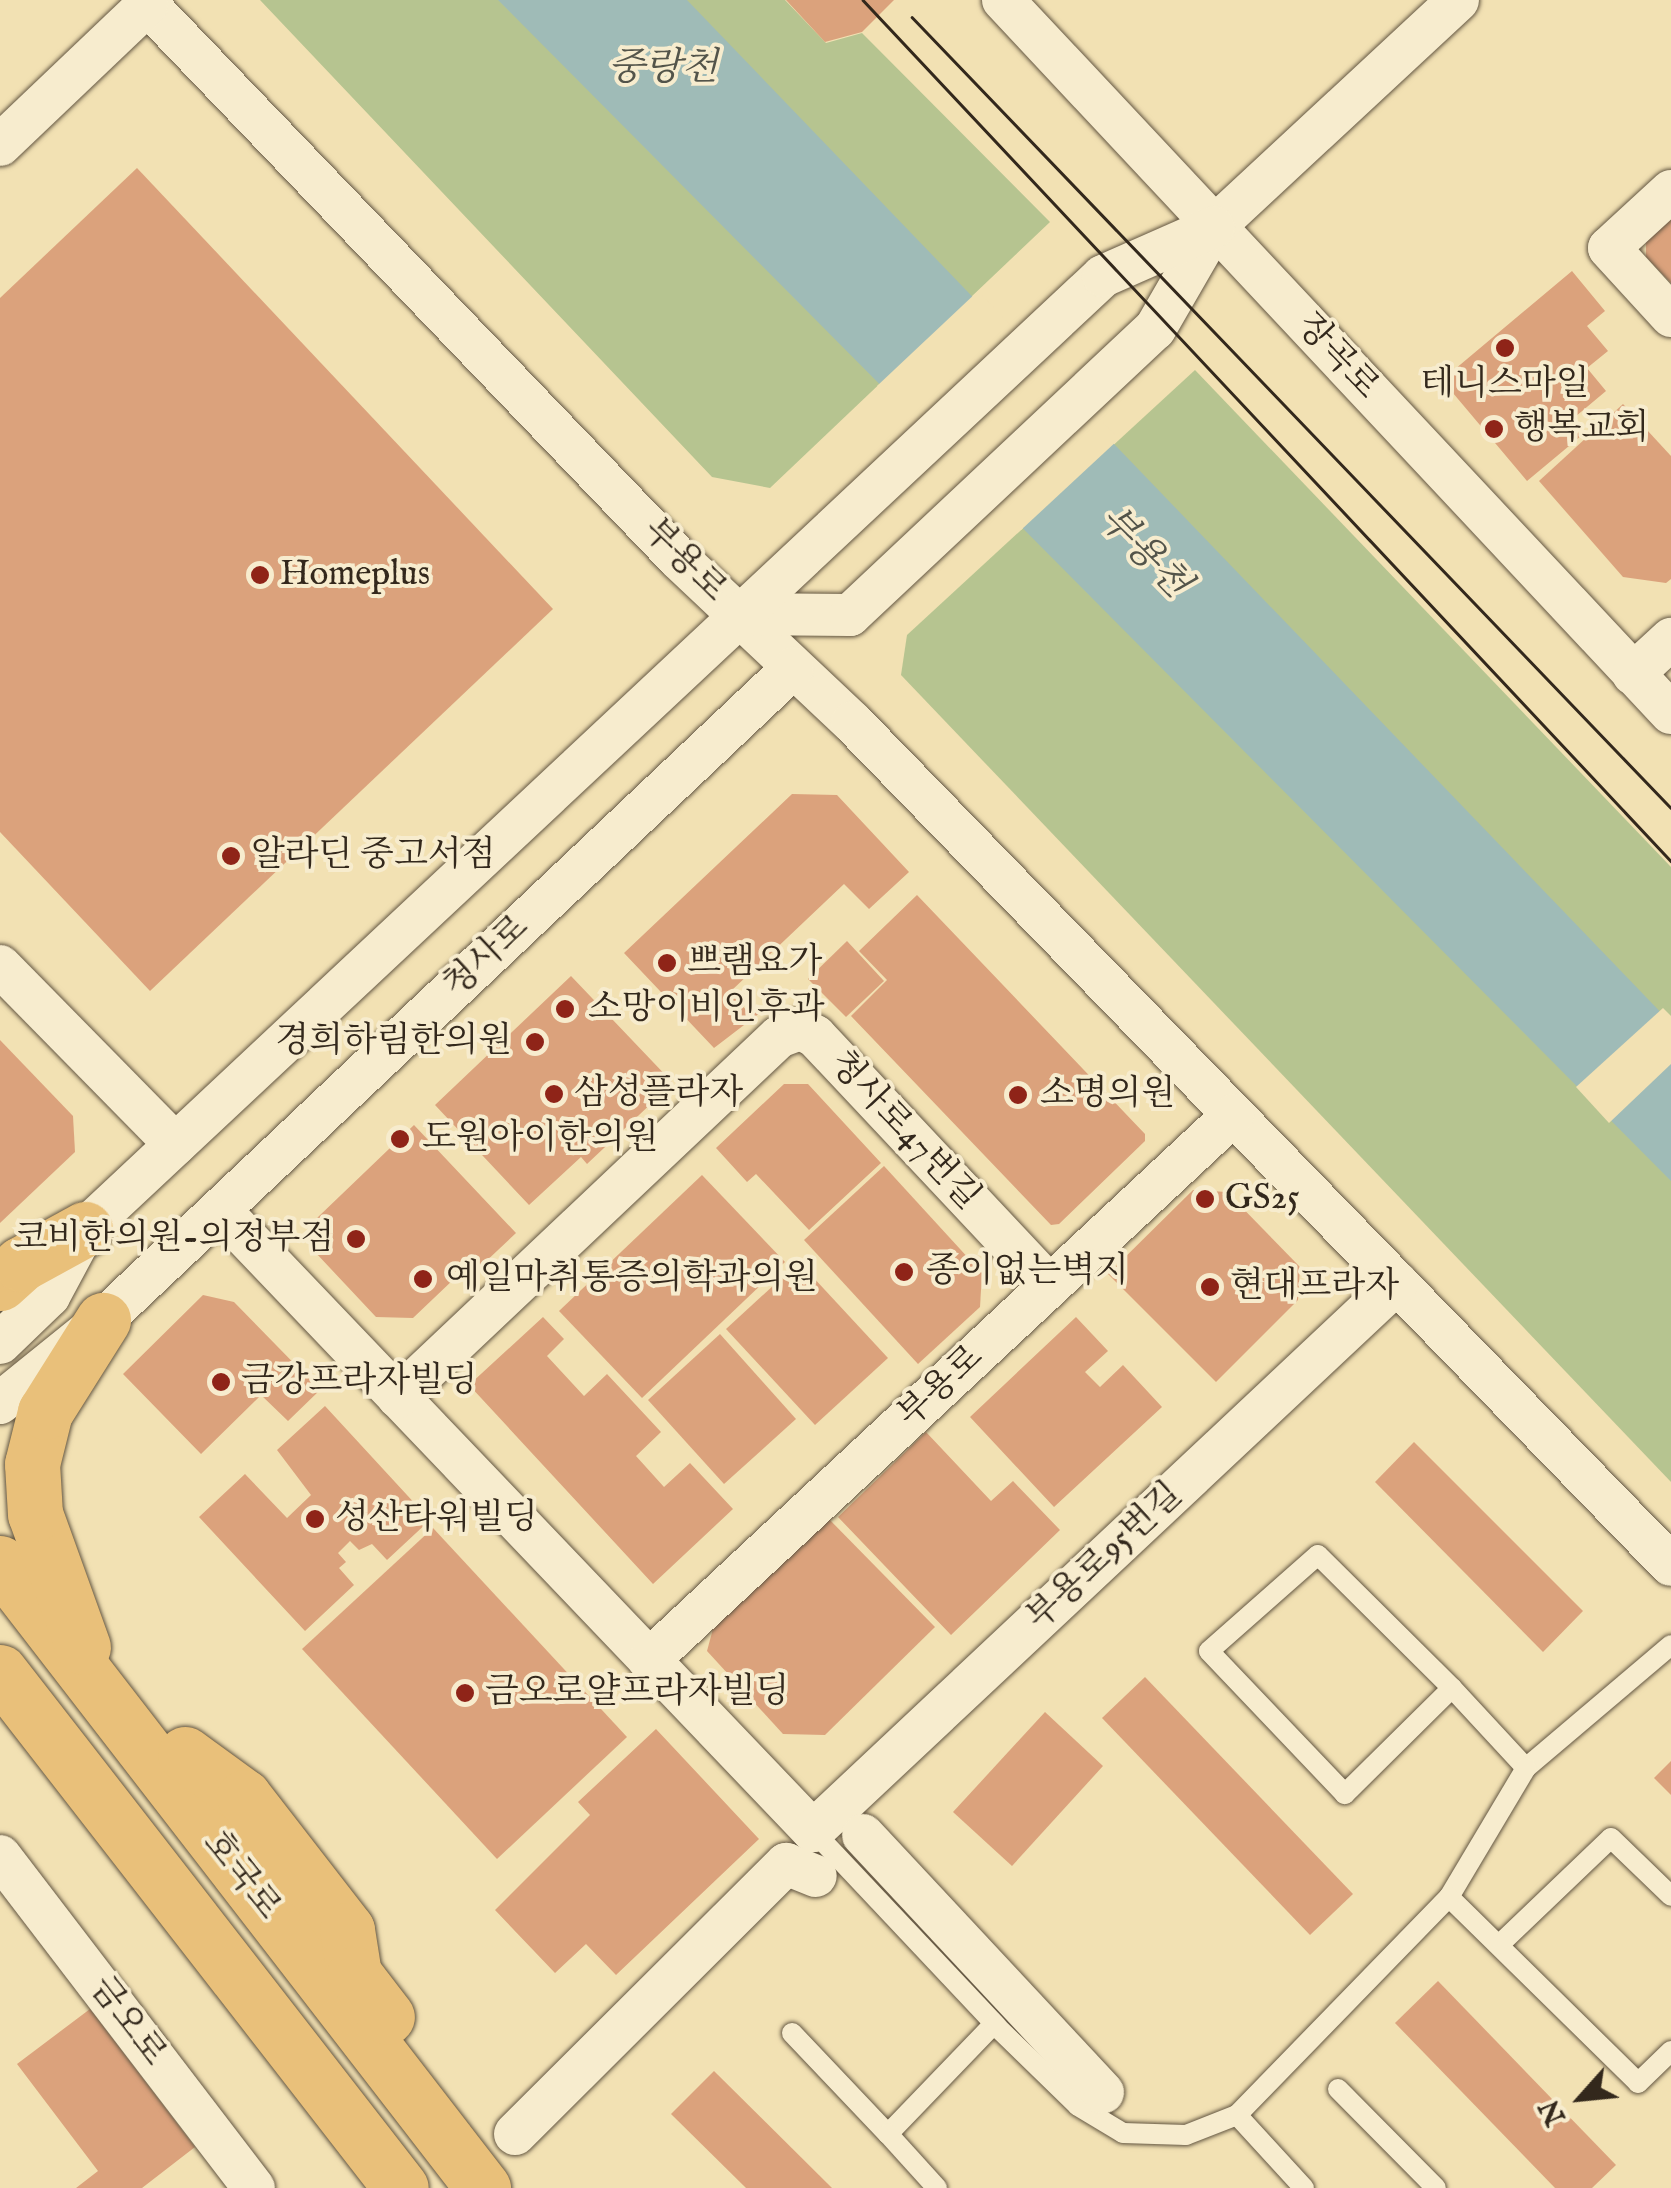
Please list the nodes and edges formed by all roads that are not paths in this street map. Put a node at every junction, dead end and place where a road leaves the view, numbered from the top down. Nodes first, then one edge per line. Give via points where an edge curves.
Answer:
1 (1003, 0) edge
2 (1458, 0) edge
3 (145, 3) edge
4 (0, 146) edge
5 (1671, 192) edge
6 (1214, 226) junction
7 (1671, 316) edge
8 (737, 614) junction
9 (1671, 639) edge
10 (793, 668) junction
11 (1634, 674) junction
12 (1671, 713) edge
13 (0, 966) edge
14 (1233, 1115) junction
15 (175, 1144) junction
16 (220, 1210) junction
17 (85, 1229) junction
18 (0, 1283) edge
19 (1397, 1283) junction
20 (1050, 1286) junction
21 (103, 1320) junction
22 (0, 1343) edge
23 (398, 1397) junction
24 (0, 1402) edge
25 (0, 1563) edge
26 (1671, 1564) edge
27 (71, 1607) junction
28 (1671, 1645) edge
29 (650, 1660) junction
30 (0, 1672) edge
31 (93, 1684) junction
32 (1452, 1688) junction
33 (1526, 1768) junction
34 (813, 1831) junction
35 (863, 1836) dead end
36 (0, 1856) edge
37 (816, 1876) dead end
38 (1671, 1896) edge
39 (1449, 1897) junction
40 (1500, 1944) junction
41 (996, 2026) junction
42 (792, 2033) dead end
43 (1671, 2052) edge
44 (1338, 2089) dead end
45 (1104, 2092) dead end
46 (1236, 2115) junction
47 (432, 2122) junction
48 (516, 2134) dead end
49 (888, 2134) junction
50 (254, 2188) edge
51 (400, 2188) edge
52 (483, 2188) edge
53 (937, 2188) edge
54 (1304, 2188) edge
55 (1436, 2188) edge

1 - 6 street, 장곡로
2 - 6 street
3 - 4 street
3 - 8 street, 부용로
5 - 7 street via 1609,248
6 - 8 street via 1103,276
6 - 8 street via 1155,329 850,616
6 - 11 street, 장곡로
8 - 10 street, 부용로
8 - 15 street
9 - 11 street
10 - 14 street, 부용로
10 - 16 street, 청사로
11 - 12 street, 장곡로
13 - 15 street
14 - 19 street, 부용로
14 - 20 street, 부용로
15 - 17 street
16 - 21 street, 청사로
16 - 23 street
17 - 18 main road via 20,1264
17 - 22 street via 48,1296
19 - 26 street, 부용로
19 - 34 street, 부용로95번길
20 - 23 street, 청사로47번길 via 815,1036 800,1029 779,1038
20 - 29 street, 부용로
21 - 24 street, 청사로
21 - 27 main road via 45,1412 32,1464 36,1514
23 - 29 street
25 - 31 main road, 호국로
27 - 31 main road
27 - 47 main road via 185,1754 254,1810 346,1930 354,1974 422,2062
28 - 33 lane
29 - 34 street
30 - 51 main road, 호국로
31 - 47 main road, 호국로
32 - 32 lane via 1318,1555 1209,1651 1346,1794
32 - 33 lane
33 - 39 lane
34 - 41 lane
35 - 45 street
36 - 50 street, 금오로
37 - 48 street via 786,1864
38 - 40 lane via 1610,1838
39 - 40 lane
39 - 46 lane
40 - 43 lane via 1638,2084
41 - 46 lane via 1078,2106 1123,2134 1186,2135
41 - 49 lane
42 - 49 lane
44 - 55 lane
46 - 54 lane
47 - 52 main road, 호국로
49 - 53 lane

